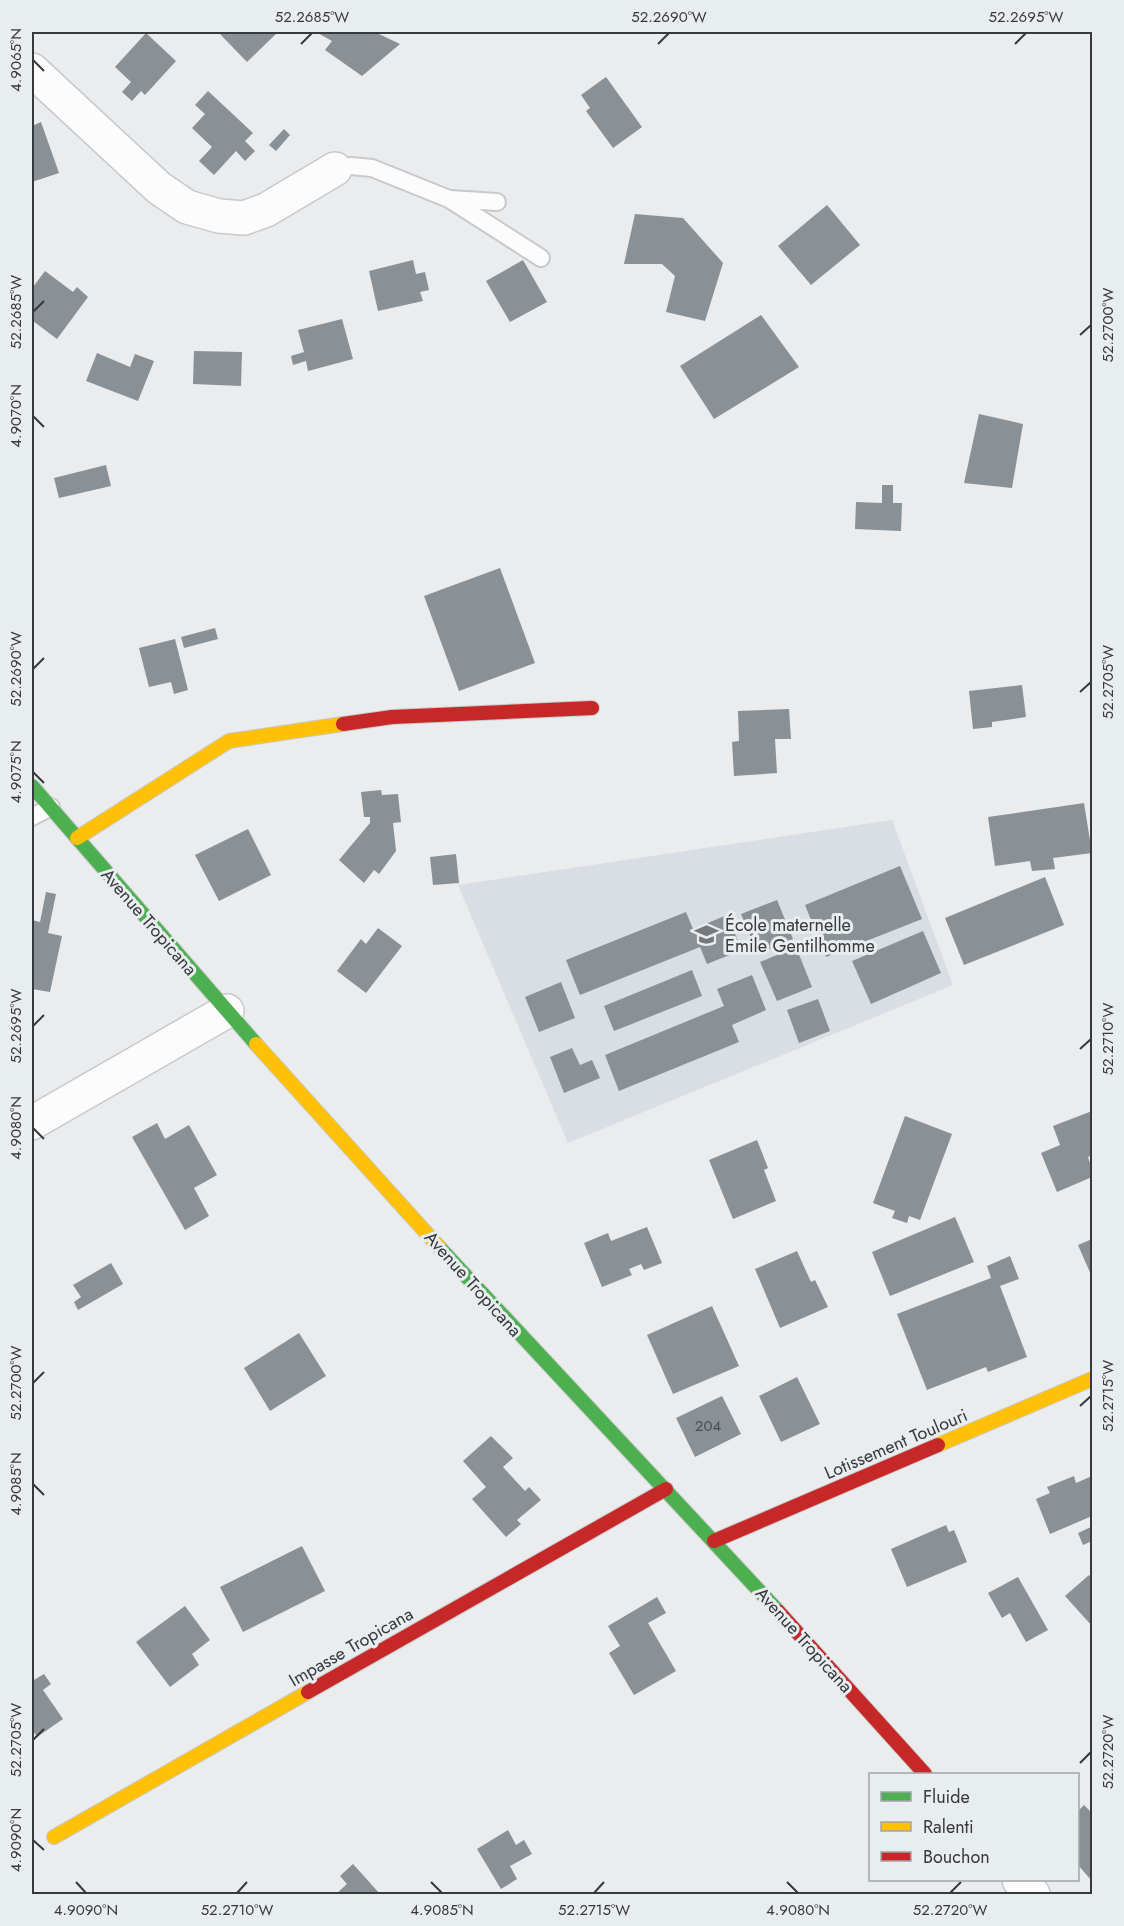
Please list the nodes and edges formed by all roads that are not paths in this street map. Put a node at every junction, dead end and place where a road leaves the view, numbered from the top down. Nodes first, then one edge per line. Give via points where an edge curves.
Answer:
1 (32, 70) edge
2 (335, 169) joint
3 (449, 199) junction
4 (497, 202) dead end
5 (541, 258) dead end
6 (592, 708) dead end
7 (32, 786) edge
8 (51, 807) junction
9 (32, 817) edge
10 (77, 838) junction
11 (227, 1011) junction
12 (32, 1123) edge
13 (1092, 1379) edge
14 (666, 1489) junction
15 (714, 1541) junction
16 (924, 1773) edge
17 (54, 1837) dead end
18 (1020, 1881) edge
19 (1033, 1894) edge

1 - 2 street via 159,188 187,207 244,218 266,210
2 - 3 lane via 372,168
3 - 4 lane
3 - 5 lane
6 - 10 street via 392,717 229,741
7 - 8 street, Avenue Tropicana
8 - 9 lane
8 - 10 street, Avenue Tropicana
10 - 11 street, Avenue Tropicana
11 - 12 street
11 - 14 street, Avenue Tropicana via 530,1347
13 - 15 street, Lotissement Toulouri
14 - 15 street, Avenue Tropicana
14 - 17 street, Impasse Tropicana
15 - 16 street, Avenue Tropicana
18 - 19 street

